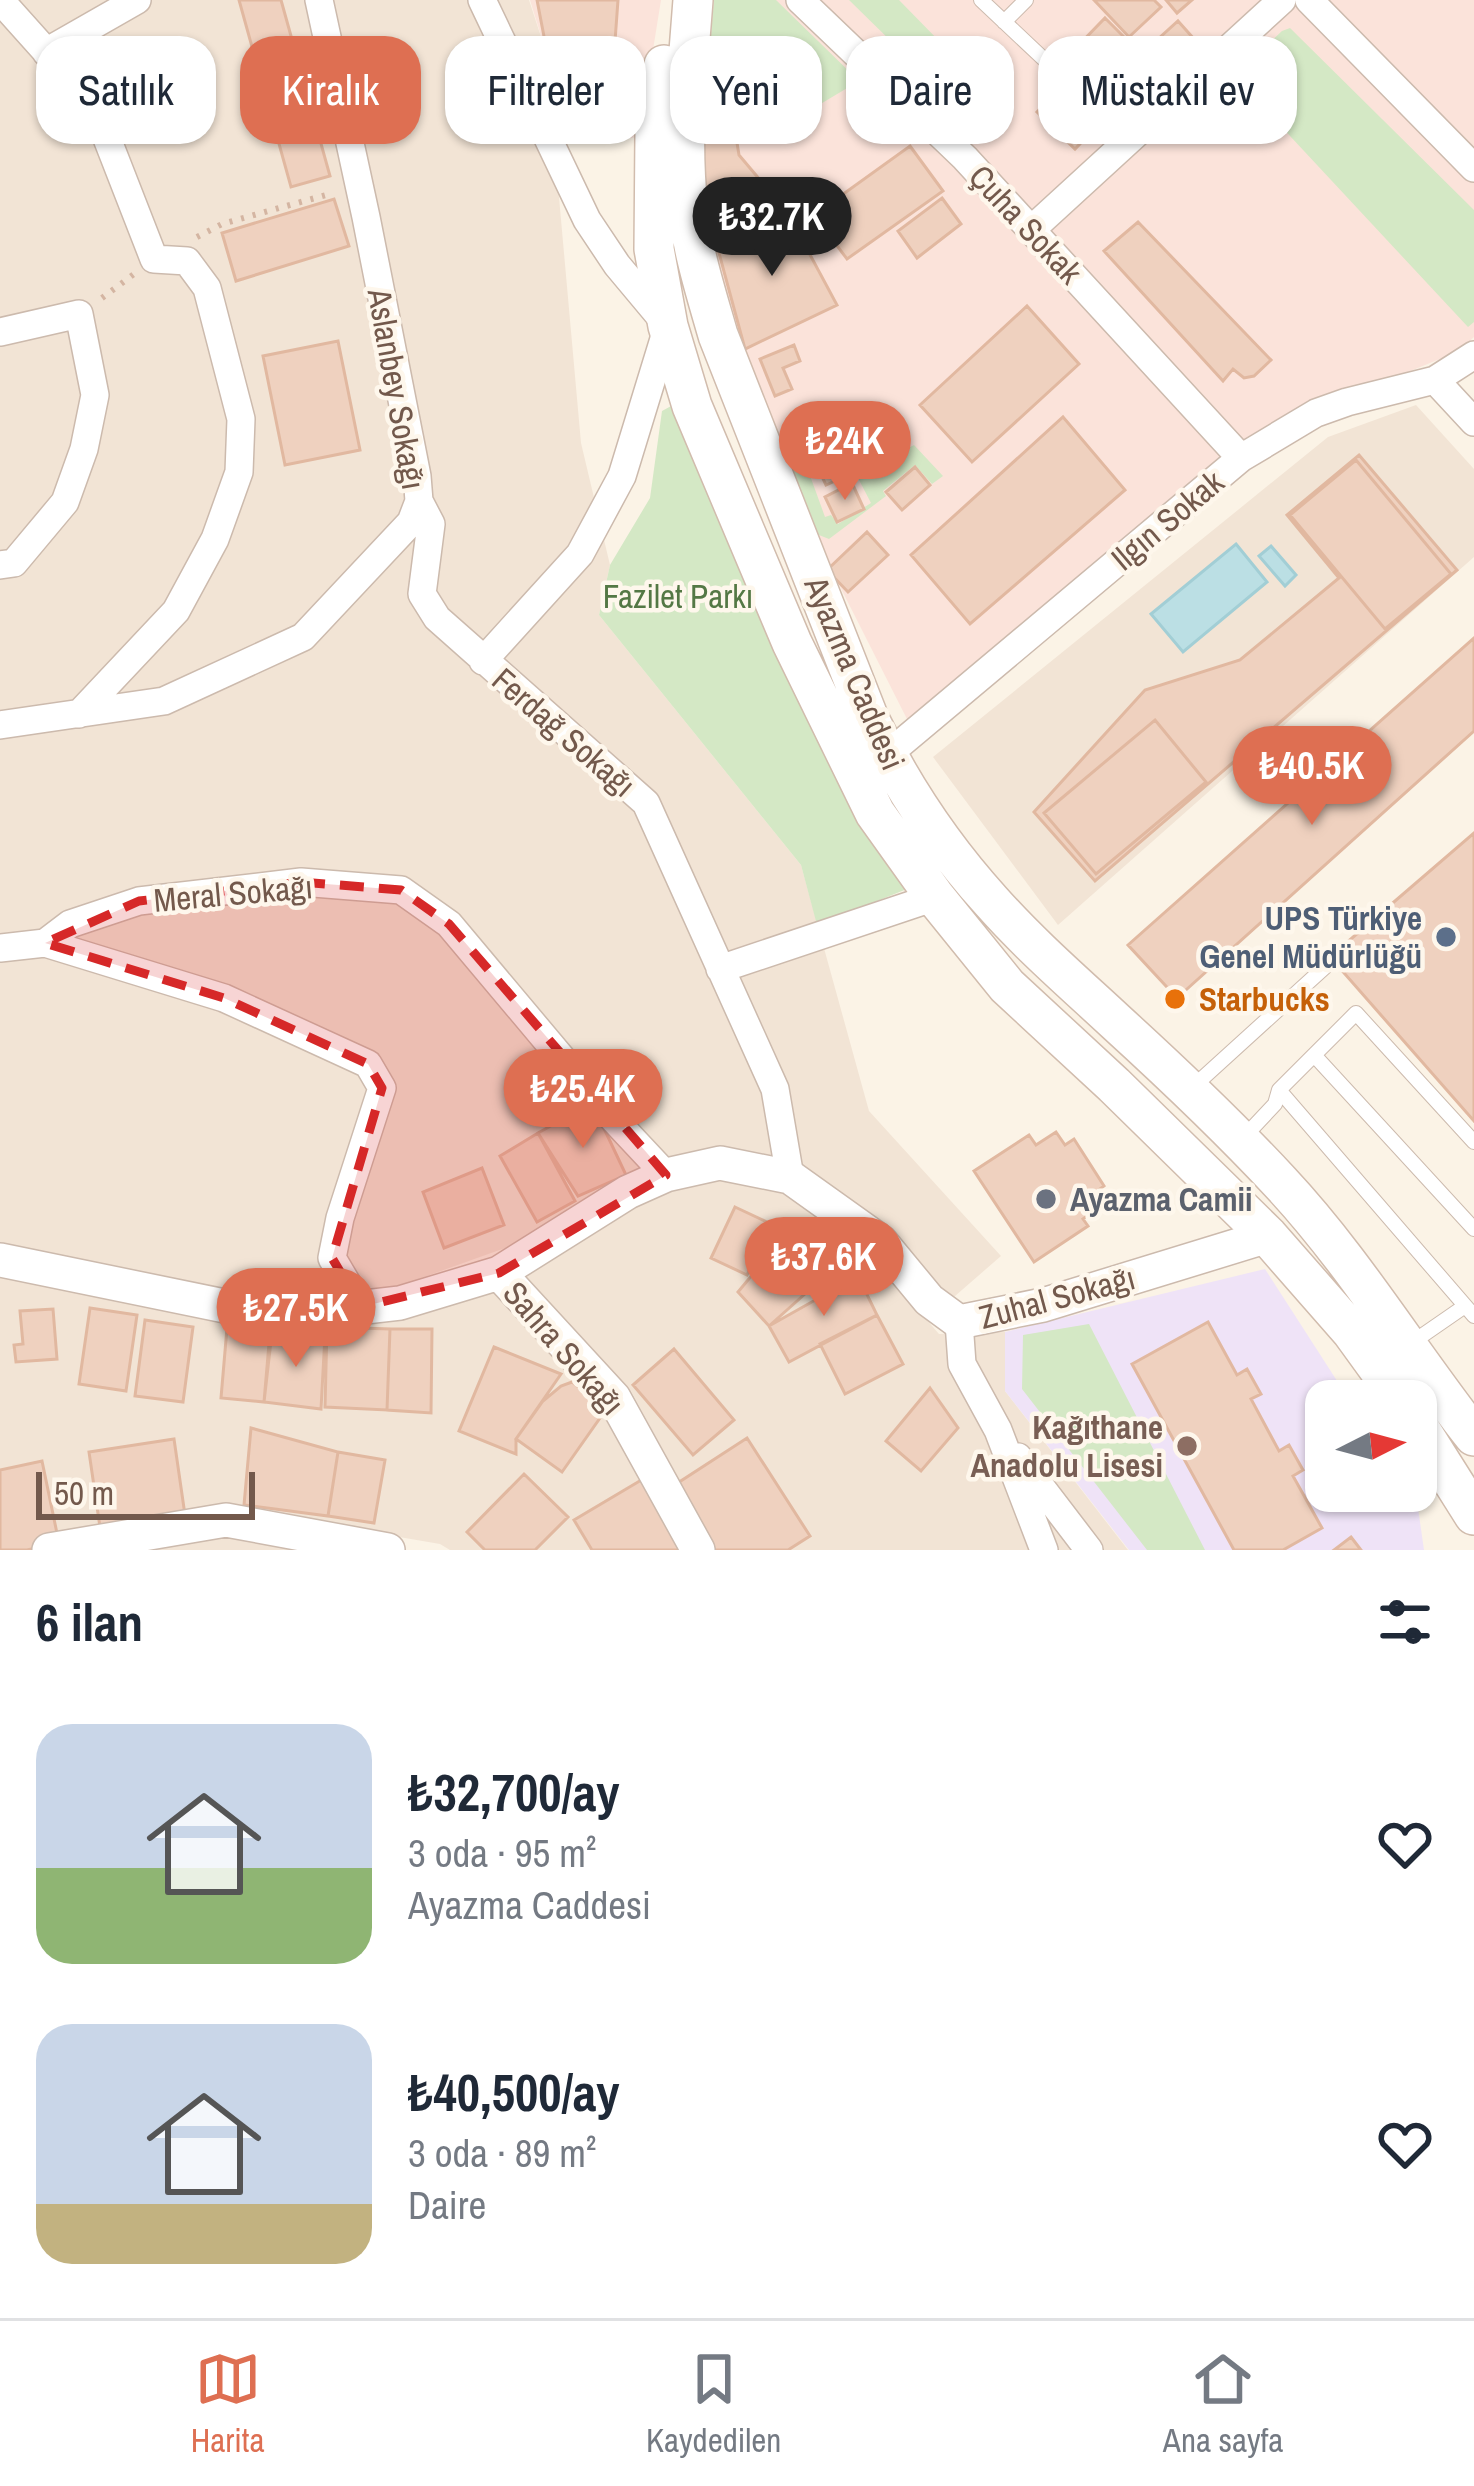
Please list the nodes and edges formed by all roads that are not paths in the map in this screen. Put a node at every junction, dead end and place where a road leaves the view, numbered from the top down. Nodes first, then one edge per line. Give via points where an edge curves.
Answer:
1 (0, 0) edge
2 (137, 0) edge
3 (319, 0) edge
4 (482, 0) edge
5 (672, 0) edge
6 (693, 0) edge
7 (800, 0) edge
8 (981, 0) edge
9 (1026, 0) edge
10 (1282, 0) edge
11 (1309, 0) edge
12 (1004, 22) junction
13 (74, 36) edge
14 (36, 41) edge
15 (1038, 54) edge
16 (109, 144) edge
17 (1474, 168) edge
18 (1032, 229) junction
19 (668, 326) junction
20 (0, 332) edge
21 (1474, 355) edge
22 (1435, 380) junction
23 (1474, 422) edge
24 (1241, 458) junction
25 (419, 501) junction
26 (0, 565) edge
27 (483, 661) junction
28 (79, 714) junction
29 (0, 725) edge
30 (887, 755) junction
31 (935, 897) junction
32 (44, 943) junction
33 (0, 947) edge
34 (1325, 967) dead end
35 (721, 969) junction
36 (1073, 1047) junction
37 (1314, 1055) junction
38 (1190, 1090) junction
39 (1279, 1090) junction
40 (1240, 1140) junction
41 (1474, 1142) edge
42 (666, 1175) junction
43 (790, 1177) junction
44 (1301, 1205) junction
45 (1474, 1229) edge
46 (1268, 1236) junction
47 (0, 1260) edge
48 (499, 1273) junction
49 (361, 1307) junction
50 (1470, 1311) edge
51 (959, 1322) junction
52 (1408, 1345) junction
53 (1387, 1380) edge
54 (998, 1430) junction
55 (1474, 1436) edge
56 (1437, 1456) edge
57 (1466, 1501) edge
58 (1034, 1545) edge
59 (49, 1550) edge
60 (388, 1550) edge
61 (698, 1550) edge
62 (1089, 1550) edge
63 (1466, 1550) edge

1 - 14 street
2 - 13 street
3 - 25 street, Aslanbey Sokağı
4 - 19 street via 587,220
5 - 19 main road, Ayazma Caddesi via 654,193
6 - 30 main road, Ayazma Caddesi via 685,107 688,207 701,277
7 - 18 street, Çuha Sokak
8 - 12 lane
9 - 12 lane
10 - 18 street
11 - 17 street
12 - 15 lane
16 - 28 street via 154,259 187,261 207,288 241,419 239,472 176,611
18 - 24 street, Çuha Sokak
19 - 27 street via 622,476 580,554
19 - 31 main road, Ayazma Caddesi via 692,406 792,643 875,813
20 - 26 street via 79,314 95,395 64,502 14,563
21 - 22 street, Ilgın Sokak
22 - 23 street
22 - 24 street, Ilgın Sokak via 1316,413
24 - 30 street, Ilgın Sokak
25 - 27 street, Ferdağ Sokağı via 431,524 422,594
25 - 28 street, Aslanbey Sokağı via 411,522 302,637 164,701
27 - 35 street, Ferdağ Sokağı via 646,803
28 - 29 street, Aslanbey Sokağı
30 - 38 main road, Ayazma Caddesi via 988,898
31 - 35 street
31 - 36 main road, Ayazma Caddesi via 1007,986
32 - 33 street, Meral Sokağı
32 - 42 street, Meral Sokağı via 70,924 140,901 301,882 401,890 449,924
32 - 49 street, Meral Sokağı via 224,998 368,1064 382,1088 332,1258
34 - 38 lane
35 - 43 street, Ferdağ Sokağı via 776,1089
36 - 38 main road via 1109,1056 1164,1102
36 - 46 main road, Ayazma Caddesi
37 - 39 lane
37 - 41 lane via 1356,1013
37 - 45 lane
38 - 40 main road, Ayazma Caddesi
39 - 40 lane
39 - 50 lane
40 - 44 main road, Ayazma Caddesi
42 - 43 street, Zuhal Sokağı via 720,1162
42 - 48 street, Zuhal Sokağı
43 - 51 street, Zuhal Sokağı via 881,1242 929,1300
44 - 46 main road
44 - 52 main road, Ayazma Caddesi
46 - 51 street, Zuhal Sokağı
46 - 53 main road, Ayazma Caddesi
47 - 49 street, Zuhal Sokağı via 278,1317
48 - 49 street, Zuhal Sokağı
48 - 61 street, Sahra Sokağı via 614,1398
50 - 52 lane
51 - 54 street via 962,1364
52 - 55 main road, Ayazma Caddesi
54 - 58 street
54 - 62 street
56 - 57 main road
57 - 63 main road
59 - 60 street via 226,1520

